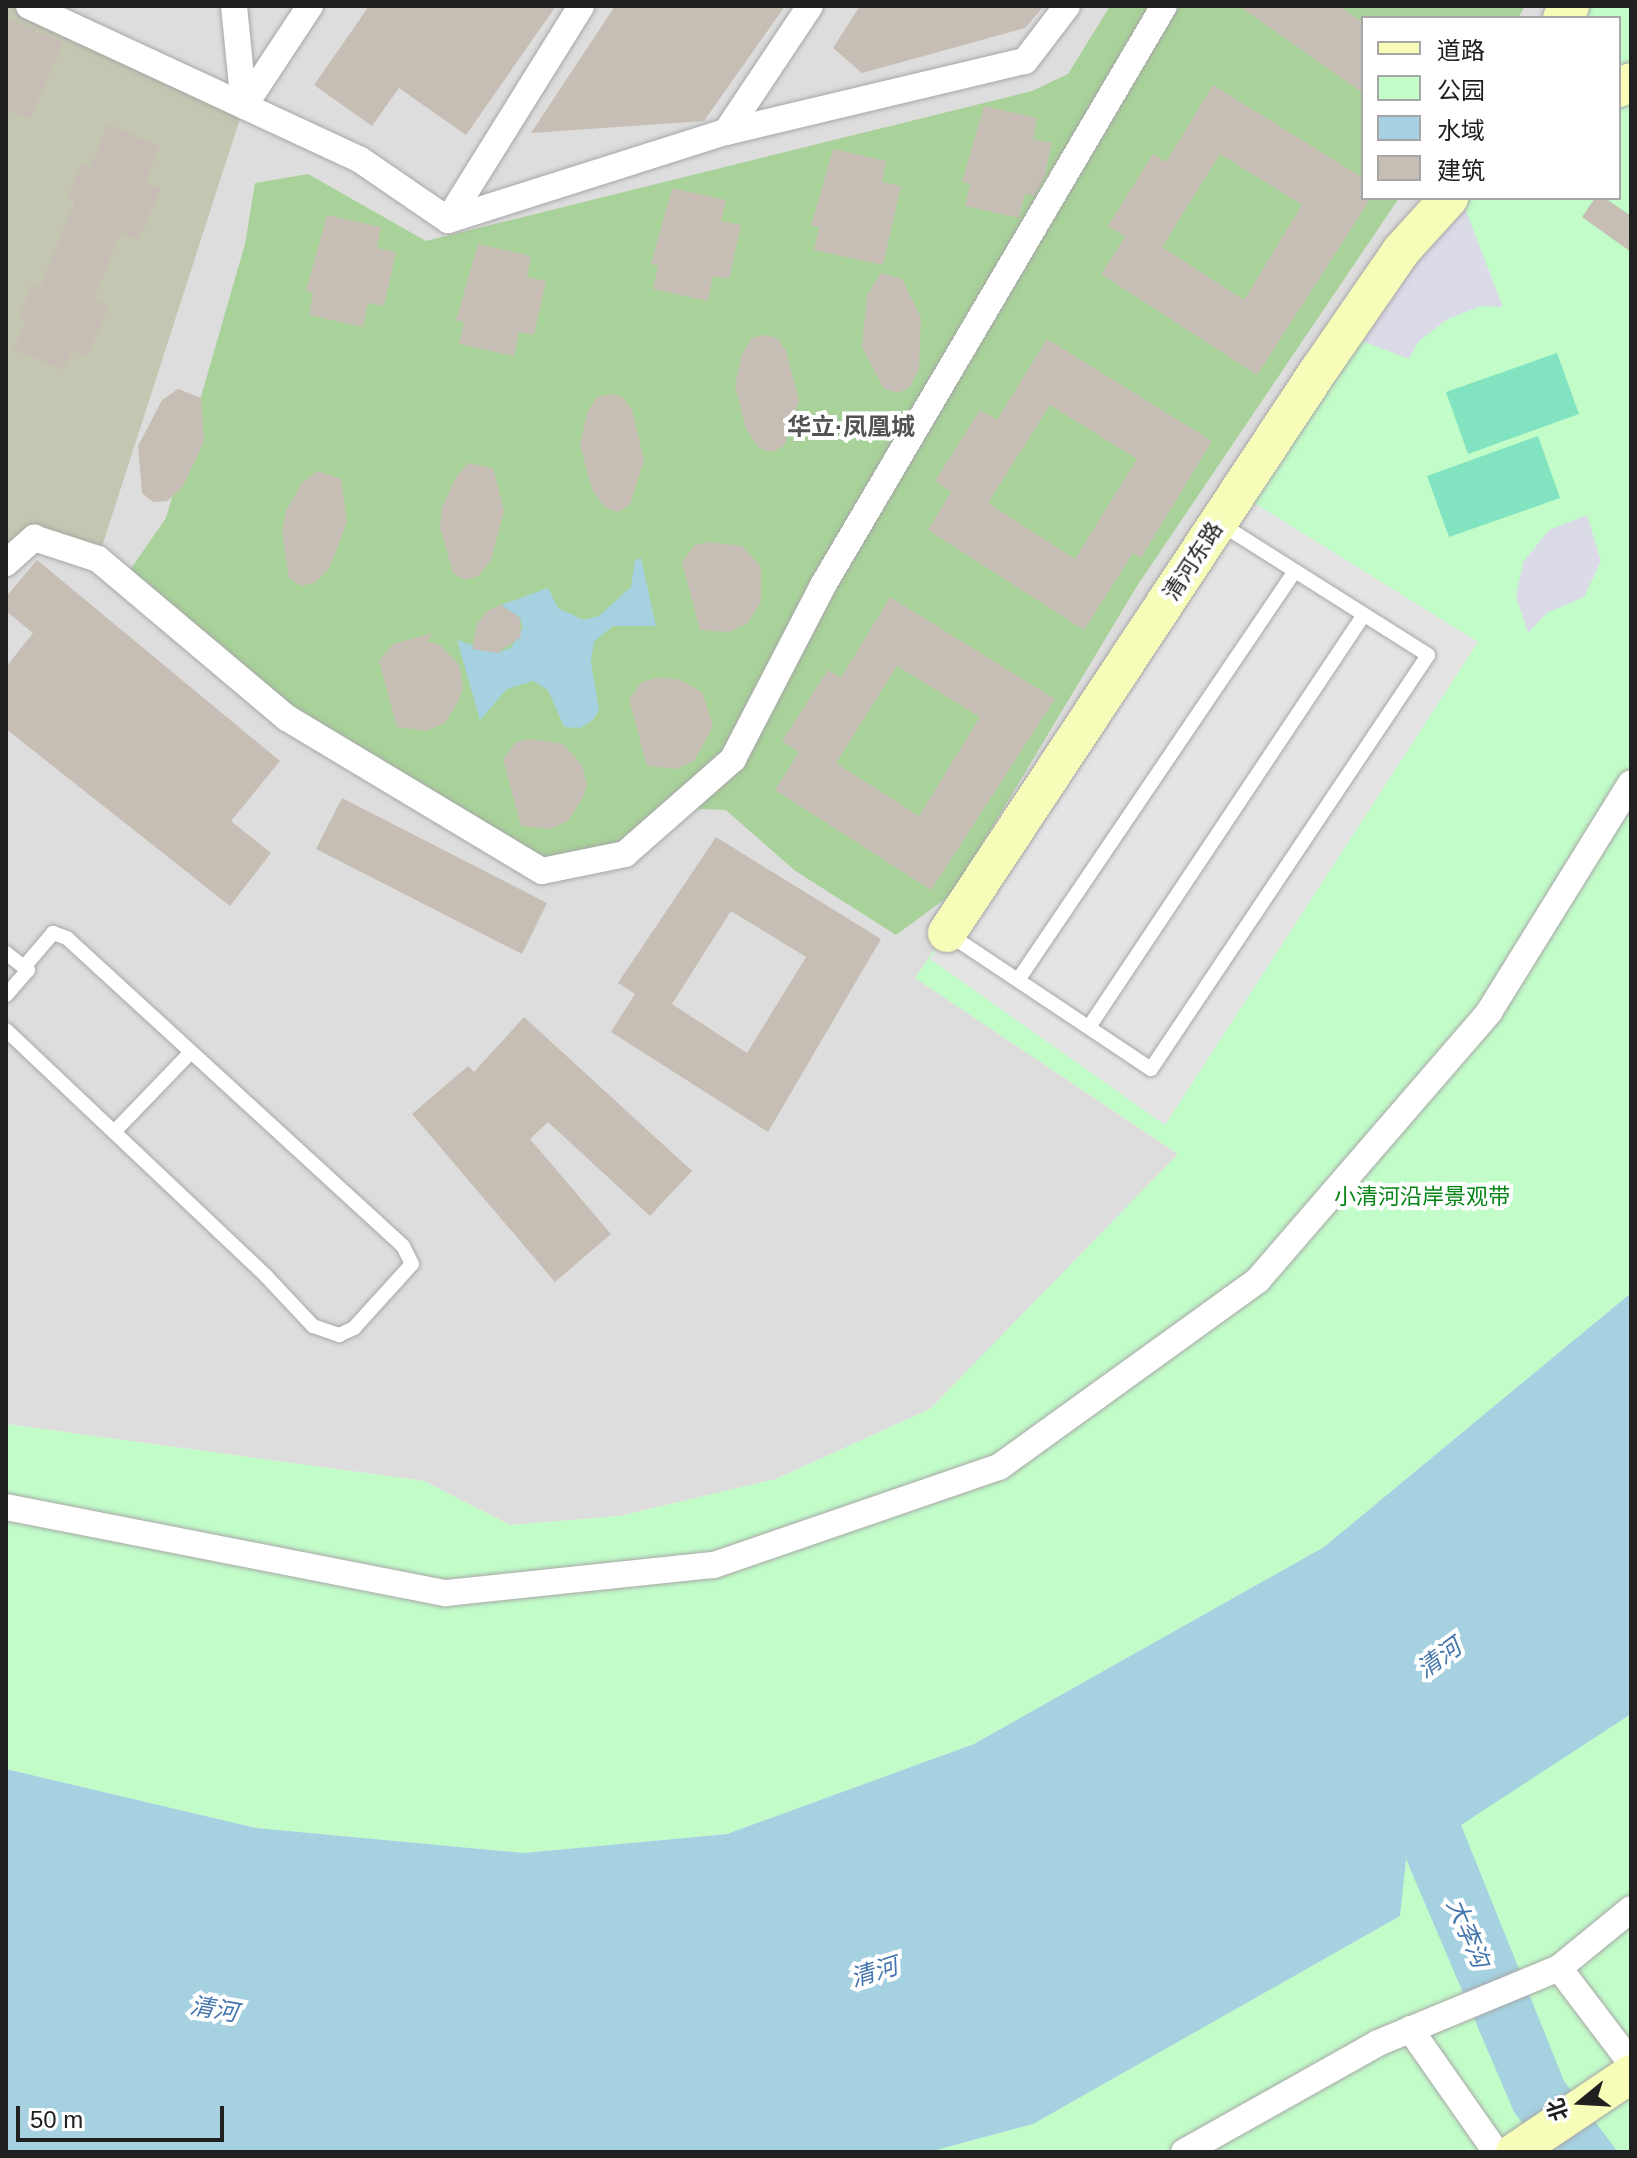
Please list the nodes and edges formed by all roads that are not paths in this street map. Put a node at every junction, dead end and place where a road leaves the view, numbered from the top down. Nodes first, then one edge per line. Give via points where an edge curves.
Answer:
1 (29, 6) edge
2 (234, 6) edge
3 (310, 6) edge
4 (581, 6) edge
5 (810, 6) edge
6 (1067, 6) edge
7 (1164, 6) edge
8 (244, 106) junction
9 (726, 132) junction
10 (1447, 200) edge
11 (448, 220) junction
12 (1219, 522) junction
13 (6, 563) edge
14 (1295, 571) junction
15 (1364, 615) junction
16 (1631, 783) edge
17 (947, 933) joint
18 (6, 953) edge
19 (24, 967) junction
20 (1018, 980) junction
21 (6, 995) edge
22 (1089, 1027) junction
23 (6, 1030) edge
24 (191, 1052) junction
25 (114, 1132) junction
26 (6, 1507) edge
27 (1631, 1909) edge
28 (1548, 1973) junction
29 (1417, 2026) junction
30 (1628, 2081) edge
31 (1523, 2150) edge
32 (1184, 2152) edge

1 - 8 street
2 - 8 street
3 - 8 street
4 - 11 street
5 - 9 street
6 - 9 street via 1025,61
7 - 13 street via 822,587 733,759 625,854 542,871 287,718 98,559 34,538
8 - 11 street via 359,159
9 - 11 street
10 - 12 street, 清河东路 via 1401,251
12 - 14 lane
12 - 17 street, 清河东路
14 - 15 lane
14 - 20 lane
15 - 22 lane
15 - 22 lane via 1428,655 1151,1069
16 - 26 street via 1489,1012 1258,1280 999,1467 714,1565 446,1593
17 - 20 lane
18 - 19 lane
19 - 21 lane via 28,970
19 - 24 lane via 53,933 67,938
20 - 22 lane
23 - 25 lane
24 - 25 lane
24 - 25 lane via 403,1246 412,1264 354,1328 339,1335 313,1326
27 - 28 street
28 - 29 street
28 - 30 street
29 - 31 street
29 - 32 street
30 - 31 street

